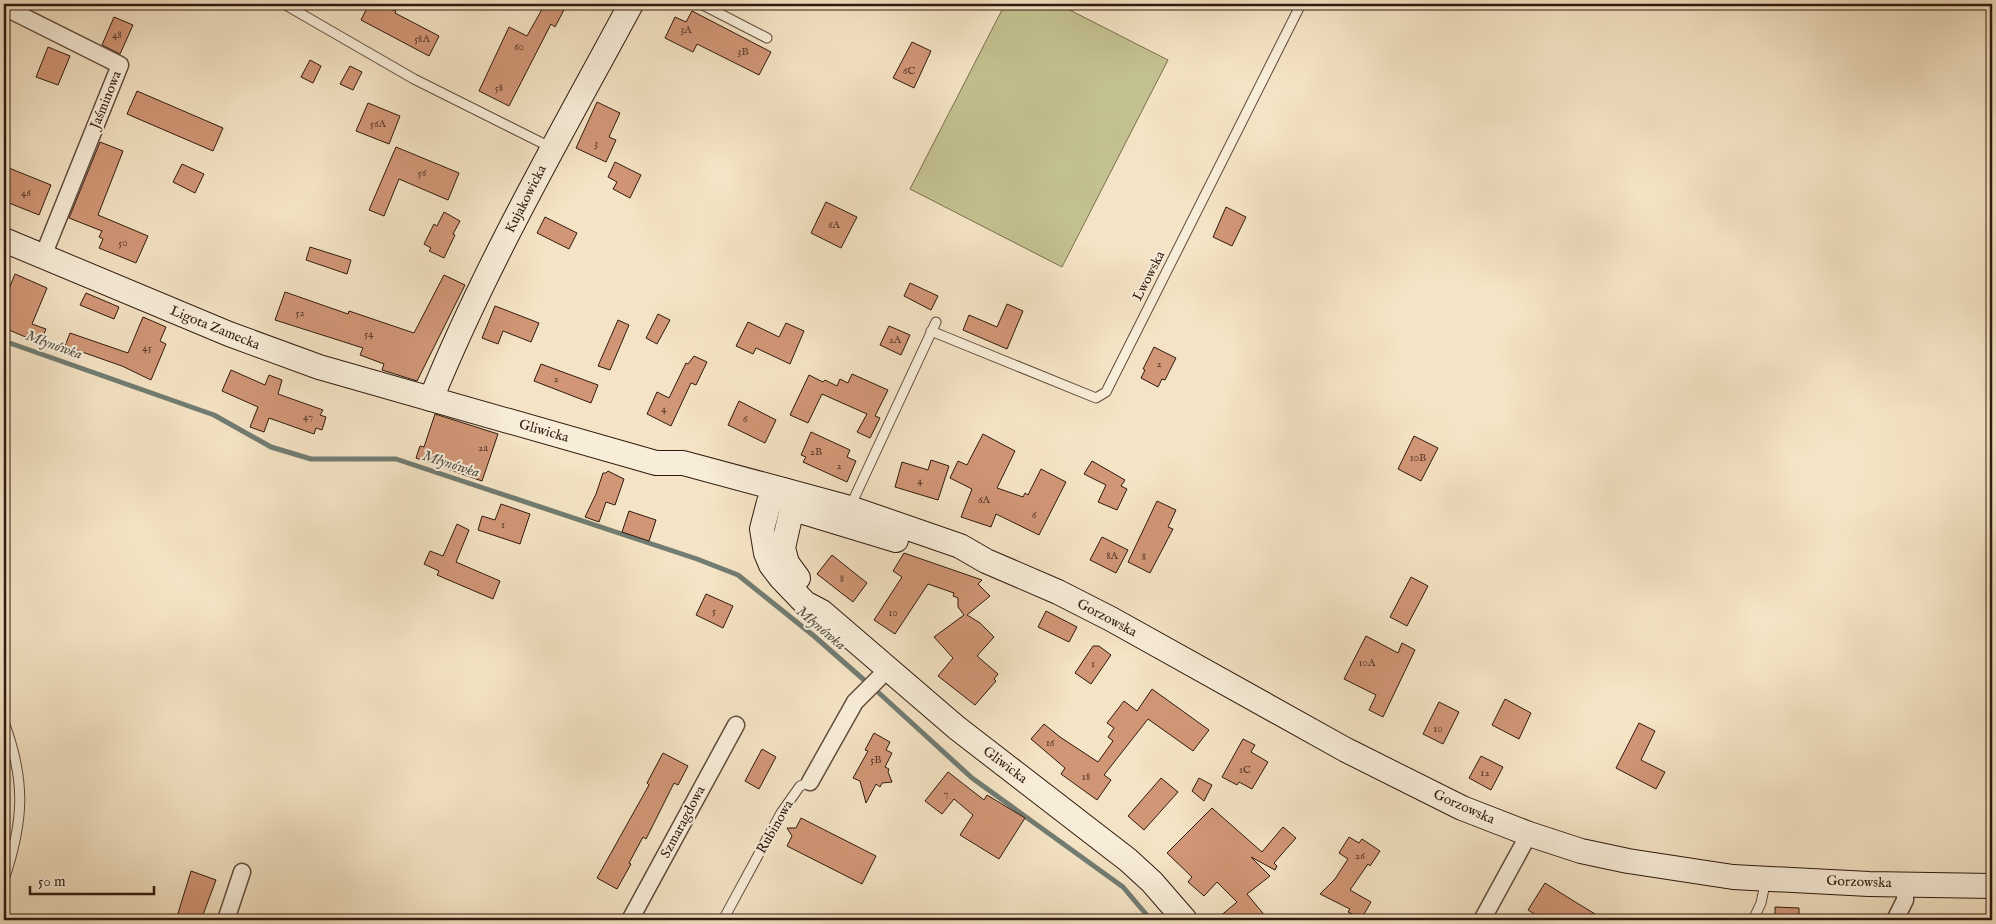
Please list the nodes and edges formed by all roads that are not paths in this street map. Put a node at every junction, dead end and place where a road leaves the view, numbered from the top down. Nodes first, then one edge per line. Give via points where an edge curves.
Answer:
1 (284, 4) edge
2 (631, 4) edge
3 (701, 4) edge
4 (1301, 4) edge
5 (4, 7) edge
6 (767, 38) dead end
7 (553, 148) junction
8 (4, 240) edge
9 (43, 256) junction
10 (936, 322) dead end
11 (931, 331) junction
12 (431, 399) junction
13 (782, 500) junction
14 (847, 516) junction
15 (888, 669) junction
16 (4, 722) edge
17 (736, 725) dead end
18 (810, 782) joint
19 (1529, 834) junction
20 (242, 872) dead end
21 (1766, 878) junction
22 (4, 880) edge
23 (1905, 884) junction
24 (1992, 886) edge
25 (226, 920) edge
26 (630, 920) edge
27 (723, 920) edge
28 (1185, 920) edge
29 (1482, 920) edge
30 (1753, 920) edge
31 (1895, 920) edge

1 - 7 lane via 414,79
2 - 7 main road, Kujakowicka
3 - 6 lane
4 - 11 lane, Lwowska via 1106,392 1096,398
5 - 9 street, Jaśminowa via 120,65
7 - 12 main road, Kujakowicka via 467,314
8 - 9 main road, Ligota Zamecka
9 - 12 main road, Ligota Zamecka via 271,350
10 - 11 lane
11 - 14 lane
12 - 13 main road, Gliwicka via 656,463 683,463
13 - 14 main road, Gorzowska
13 - 15 main road, Gliwicka via 783,548 792,572 812,594 822,612
14 - 19 main road, Gorzowska via 960,546 1111,619 1346,750 1462,808
15 - 18 street, Rubinowa via 855,702
15 - 28 main road, Gliwicka via 956,728 1128,860
16 - 22 lane via 20,777 16,842
17 - 26 street, Szmaragdowa
18 - 27 lane, Rubinowa via 800,786 781,813
19 - 21 main road, Gorzowska via 1628,861 1733,877
19 - 29 street
20 - 25 street
21 - 23 main road, Gorzowska
21 - 30 lane via 1761,903
23 - 24 main road, Gorzowska
23 - 31 street via 1905,900

